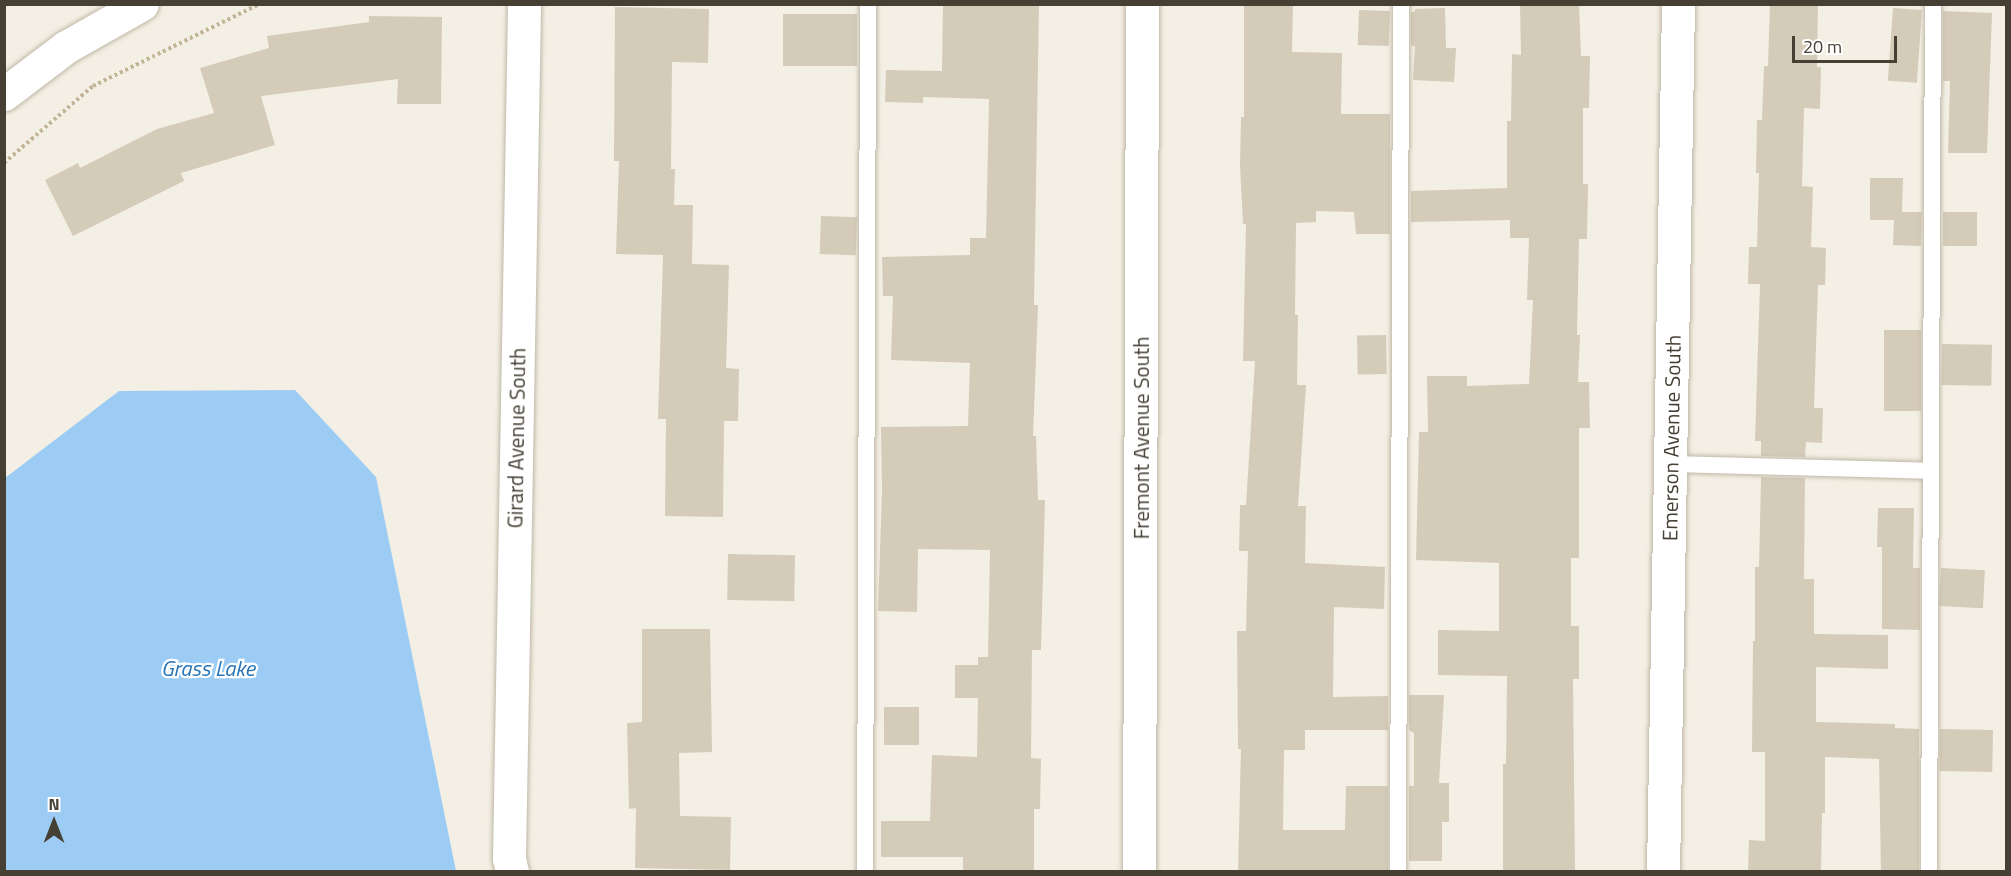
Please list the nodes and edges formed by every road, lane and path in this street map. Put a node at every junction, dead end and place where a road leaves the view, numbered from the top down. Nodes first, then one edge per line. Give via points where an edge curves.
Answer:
1 (142, 4) edge
2 (260, 4) edge
3 (524, 4) edge
4 (868, 4) edge
5 (1142, 4) edge
6 (1401, 4) edge
7 (1678, 4) edge
8 (1932, 4) edge
9 (4, 94) edge
10 (4, 164) edge
11 (1670, 464) junction
12 (1930, 471) junction
13 (512, 872) edge
14 (865, 872) edge
15 (1139, 872) edge
16 (1398, 872) edge
17 (1663, 872) edge
18 (1929, 872) edge

1 - 9 street via 66,47
2 - 10 path via 93,86
3 - 13 street, Girard Avenue South via 509,847
4 - 14 lane
5 - 15 street, Fremont Avenue South
6 - 16 lane
7 - 11 street, Emerson Avenue South
8 - 12 lane
11 - 12 lane
11 - 17 street, Emerson Avenue South
12 - 18 lane

